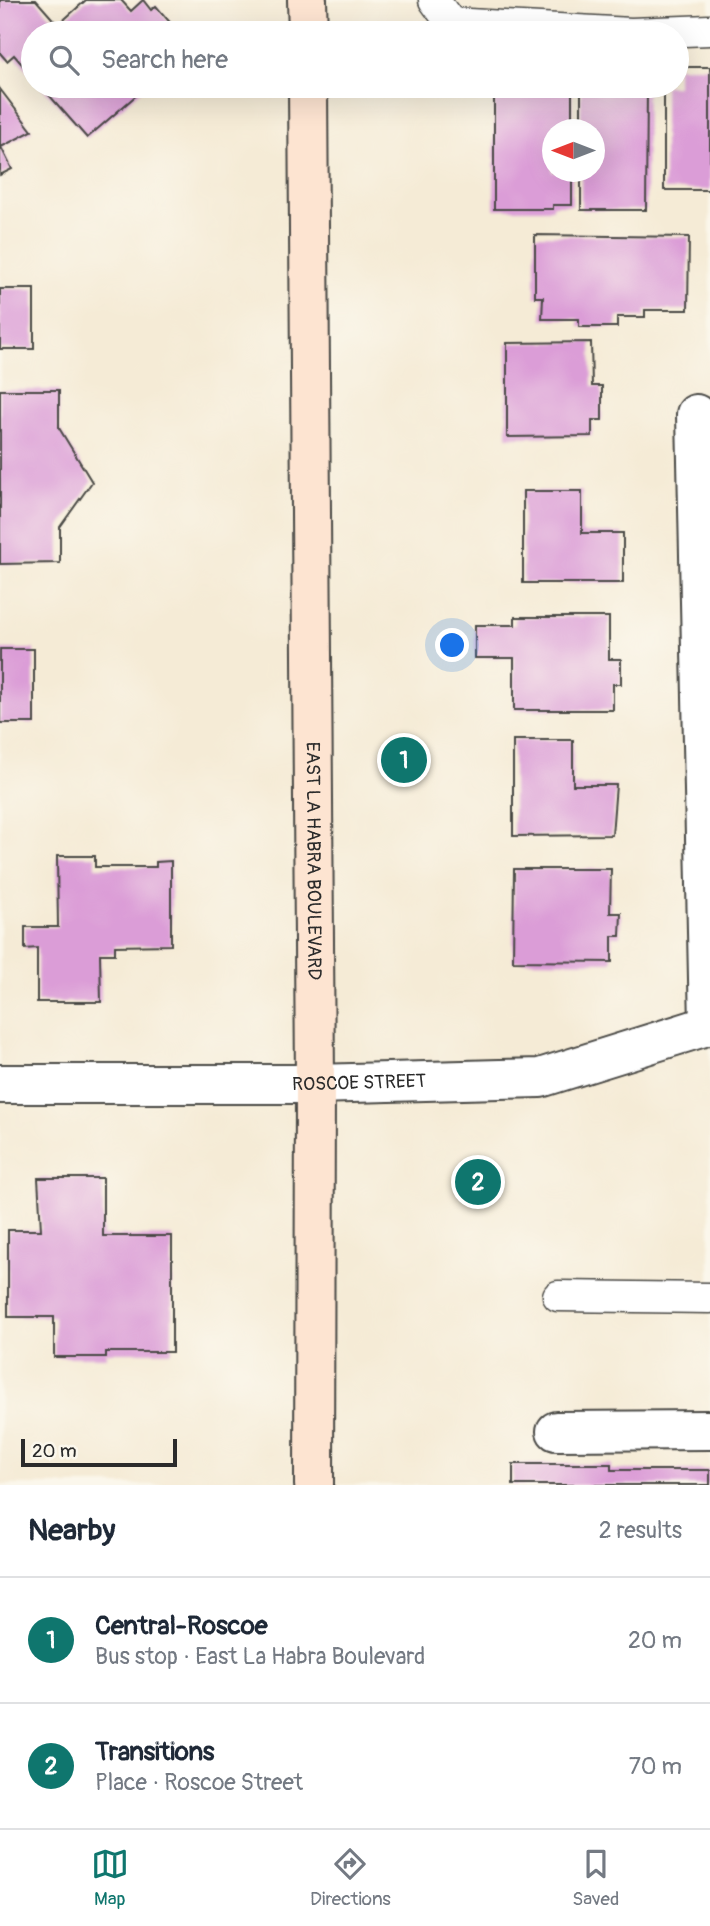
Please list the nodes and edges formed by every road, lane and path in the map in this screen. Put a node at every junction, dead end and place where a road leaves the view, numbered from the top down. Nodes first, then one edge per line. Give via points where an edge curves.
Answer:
1 (307, 0) edge
2 (434, 0) edge
3 (307, 21) edge
4 (450, 21) edge
5 (710, 30) edge
6 (689, 31) edge
7 (308, 98) edge
8 (696, 414) dead end
9 (710, 1025) edge
10 (0, 1084) edge
11 (315, 1084) junction
12 (558, 1296) dead end
13 (710, 1298) edge
14 (710, 1430) edge
15 (556, 1431) dead end
16 (314, 1485) edge

1 - 3 main road
2 - 4 lane
5 - 6 lane
7 - 11 main road, EAST LA HABRA BOULEVARD
8 - 9 street
9 - 11 street, ROSCOE STREET via 540,1078
10 - 11 street, ROSCOE STREET
11 - 16 main road, EAST LA HABRA BOULEVARD
12 - 13 lane
14 - 15 street

